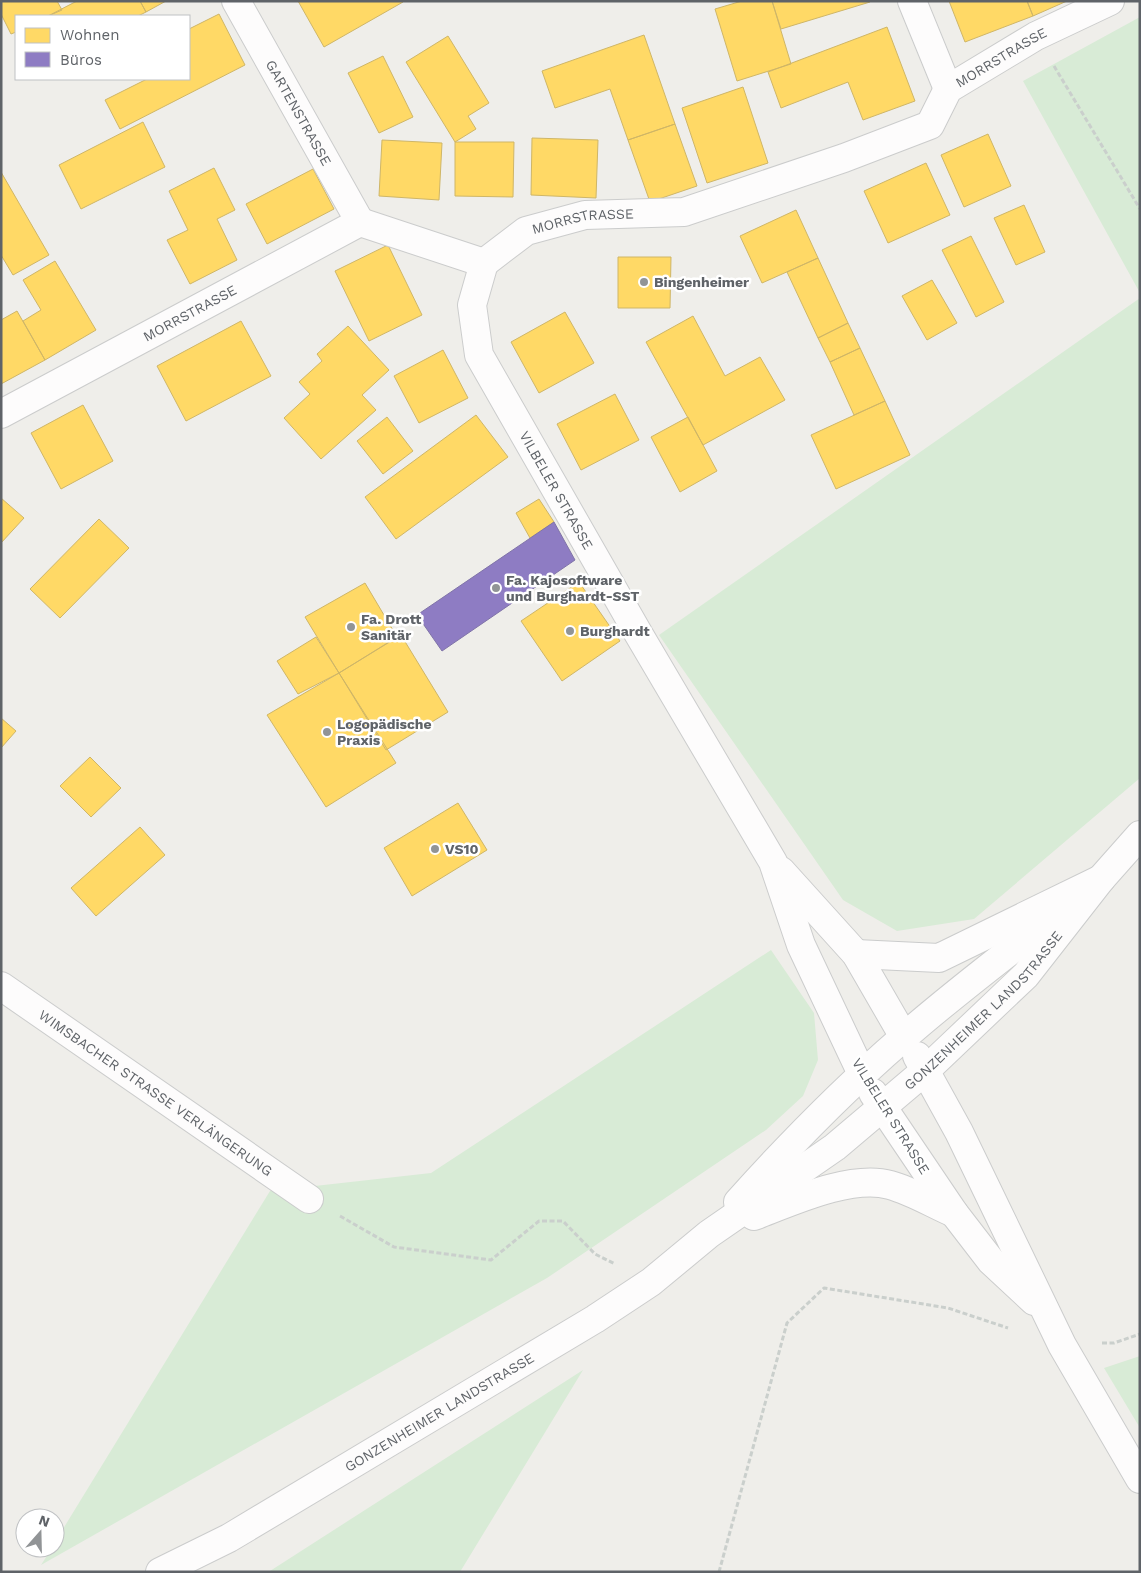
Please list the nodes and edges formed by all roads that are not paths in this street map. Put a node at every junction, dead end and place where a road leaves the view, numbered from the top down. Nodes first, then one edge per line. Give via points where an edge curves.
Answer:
1 (236, 1) edge
2 (912, 1) edge
3 (1110, 1) edge
4 (948, 89) junction
5 (360, 222) junction
6 (484, 263) junction
7 (1, 414) edge
8 (1140, 835) edge
9 (773, 862) junction
10 (1101, 879) junction
11 (856, 954) junction
12 (1, 986) edge
13 (904, 1037) junction
14 (926, 1070) junction
15 (862, 1074) junction
16 (882, 1108) junction
17 (309, 1198) road end
18 (954, 1213) junction
19 (708, 1234) junction
20 (1046, 1313) junction
21 (1140, 1479) edge
22 (160, 1572) edge

1 - 5 street, GARTENSTRASSE
2 - 4 street
3 - 4 street, MORRSTRASSE via 1036,36
4 - 6 street, MORRSTRASSE via 930,125 844,158 684,212 585,215 526,232
5 - 6 street
5 - 7 street, MORRSTRASSE
6 - 9 street, VILBELER STRASSE via 472,305 479,355
8 - 10 street, GONZENHEIMER LANDSTRASSE
9 - 11 street, VILBELER STRASSE
9 - 15 street, VILBELER STRASSE via 801,945
10 - 11 street via 939,958
10 - 13 street, GONZENHEIMER LANDSTRASSE
10 - 14 street, GONZENHEIMER LANDSTRASSE via 1026,976
11 - 13 street, VILBELER STRASSE
12 - 17 street, WIMSBACHER STRASSE VERLÄNGERUNG
13 - 14 street, VILBELER STRASSE
13 - 15 street, GONZENHEIMER LANDSTRASSE
14 - 16 street, GONZENHEIMER LANDSTRASSE
14 - 20 street, VILBELER STRASSE
15 - 16 street, VILBELER STRASSE
15 - 19 street, GONZENHEIMER LANDSTRASSE via 789,1144
16 - 18 street, VILBELER STRASSE
16 - 19 street, GONZENHEIMER LANDSTRASSE via 835,1147
18 - 19 street via 889,1185 851,1184 811,1194
18 - 20 street, VILBELER STRASSE via 991,1261
19 - 22 street, GONZENHEIMER LANDSTRASSE via 651,1282 595,1319 229,1538
20 - 21 street, VILBELER STRASSE

